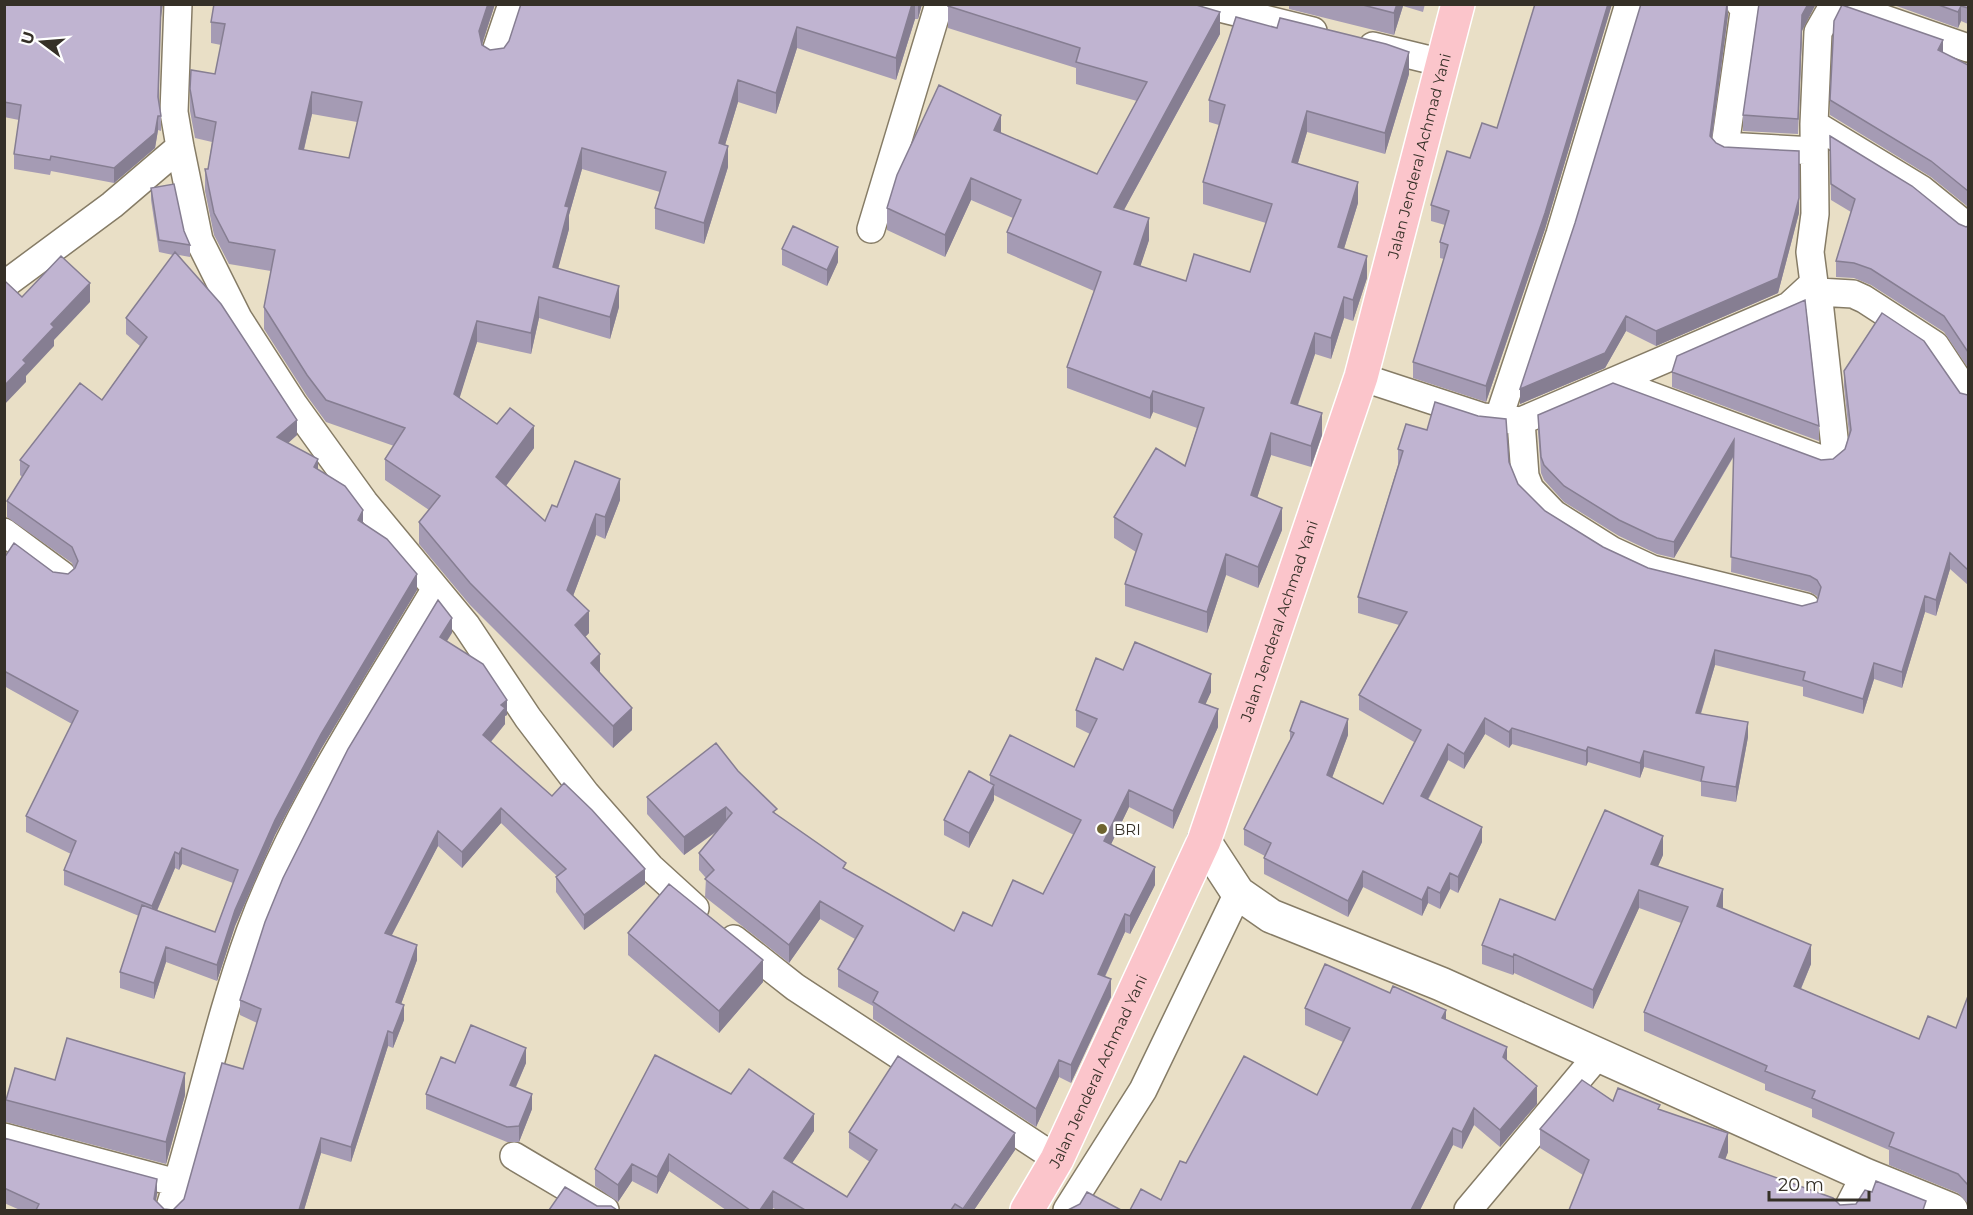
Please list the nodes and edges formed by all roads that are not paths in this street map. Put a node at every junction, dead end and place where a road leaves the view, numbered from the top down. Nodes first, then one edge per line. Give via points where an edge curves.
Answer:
1 (178, 4) edge
2 (512, 4) edge
3 (939, 4) edge
4 (1203, 4) edge
5 (1458, 4) edge
6 (1629, 4) edge
7 (1740, 4) edge
8 (1834, 4) edge
9 (1841, 4) edge
10 (1968, 48) edge
11 (494, 57) edge
12 (1443, 63) junction
13 (1814, 124) junction
14 (180, 147) junction
15 (1815, 151) junction
16 (1968, 227) edge
17 (871, 229) dead end
18 (4, 285) edge
19 (1816, 288) junction
20 (1361, 377) junction
21 (1614, 382) junction
22 (1968, 395) edge
23 (1509, 420) junction
24 (4, 532) edge
25 (62, 575) edge
26 (435, 590) junction
27 (1806, 607) edge
28 (1204, 841) junction
29 (1238, 892) junction
30 (1598, 1055) junction
31 (4, 1137) edge
32 (514, 1156) dead end
33 (1057, 1159) junction
34 (1865, 1176) junction
35 (177, 1183) junction
36 (169, 1210) edge
37 (605, 1210) edge
38 (1027, 1210) edge
39 (1067, 1210) edge
40 (1468, 1210) edge
41 (1847, 1210) edge
42 (1951, 1210) edge

1 - 14 street via 174,112
2 - 11 street
3 - 17 street
4 - 12 street
5 - 12 main road, Jalan Jenderal Achmad Yani
6 - 23 street
7 - 15 street via 1745,6 1725,146
8 - 13 street via 1818,32
9 - 10 street
12 - 20 main road, Jalan Jenderal Achmad Yani
13 - 15 street
13 - 16 street via 1921,189
14 - 18 street via 111,205
14 - 26 street via 200,240 238,318 364,502
15 - 19 street via 1815,214 1810,252
19 - 21 street via 1789,306
19 - 21 street via 1835,447 1826,461
19 - 22 street via 1853,294 1883,309 1935,345
20 - 23 street
20 - 28 main road, Jalan Jenderal Achmad Yani
21 - 23 street
23 - 27 street via 1530,489 1554,514 1611,550 1652,570
24 - 25 street
26 - 33 street via 466,625 528,718 586,794 650,867 689,904 795,987
26 - 35 street via 317,787 281,857 250,933
28 - 29 main road
28 - 33 main road, Jalan Jenderal Achmad Yani
29 - 30 main road via 1271,916 1441,984
29 - 39 street via 1143,1090
30 - 34 main road
30 - 40 street
31 - 35 street
32 - 37 street
33 - 38 main road, Jalan Jenderal Achmad Yani
34 - 41 street
34 - 42 main road
35 - 36 street

